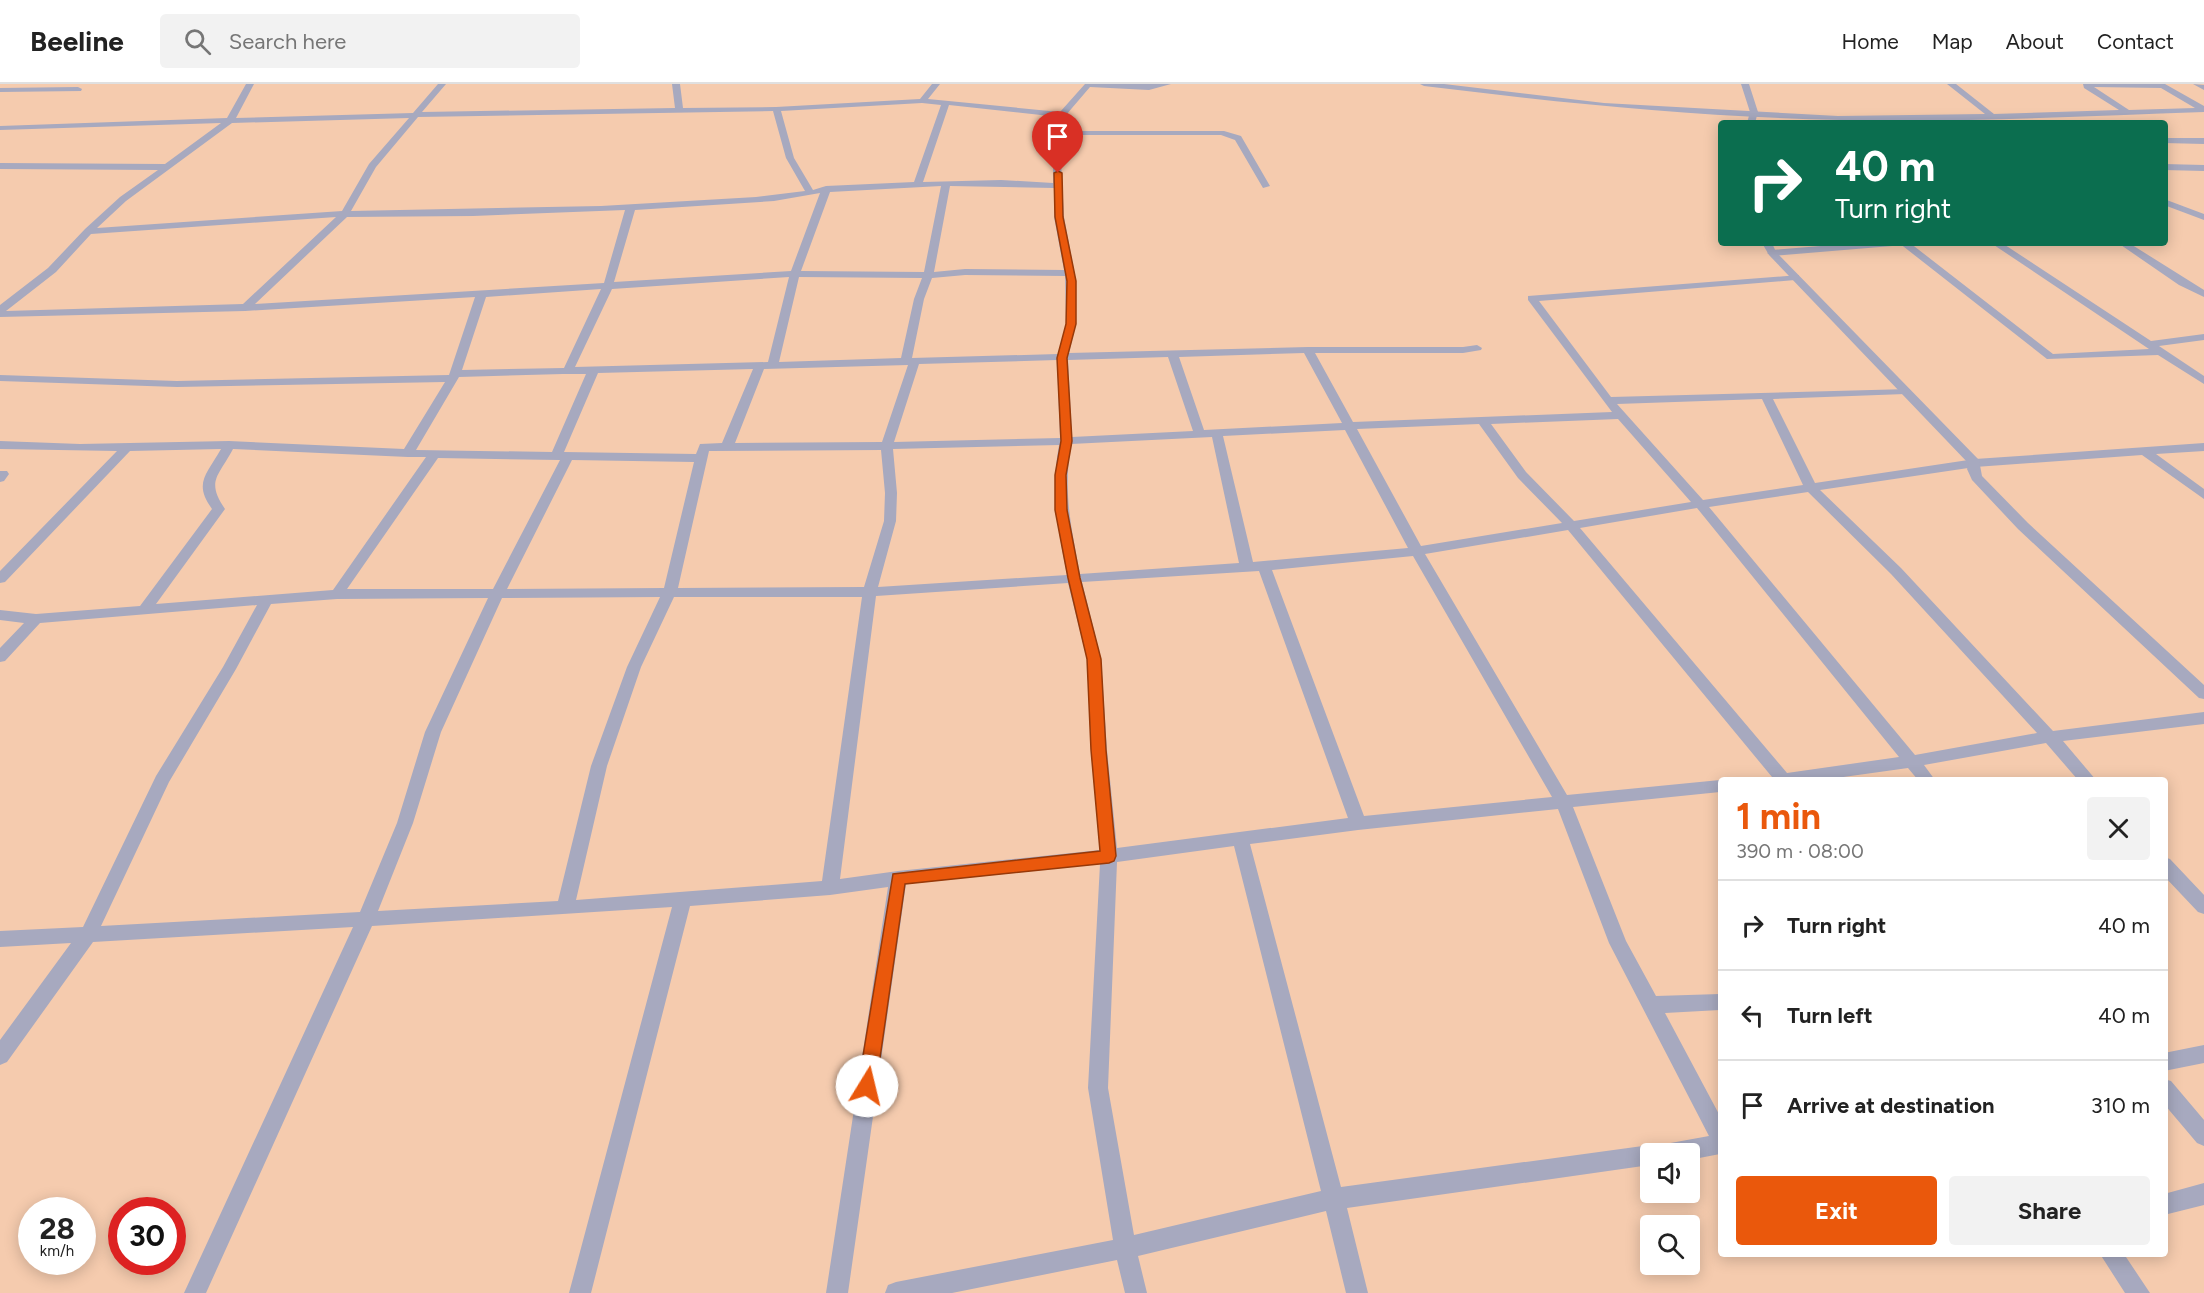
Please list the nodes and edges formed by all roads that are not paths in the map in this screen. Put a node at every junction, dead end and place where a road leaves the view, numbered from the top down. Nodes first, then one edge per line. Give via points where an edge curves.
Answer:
1 (250, 84) edge
2 (441, 84) edge
3 (676, 84) edge
4 (936, 84) edge
5 (1089, 84) edge
6 (1167, 84) edge
7 (1424, 84) edge
8 (1515, 84) edge
9 (1745, 84) edge
10 (1951, 84) edge
11 (2197, 84) edge
12 (2085, 85) edge
13 (2160, 85) edge
14 (2204, 88) edge
15 (78, 89) dead end
16 (0, 90) edge
17 (1520, 96) junction
18 (922, 101) junction
19 (946, 103) junction
20 (776, 109) junction
21 (2204, 110) edge
22 (679, 111) junction
23 (1754, 112) junction
24 (2127, 112) junction
25 (413, 115) junction
26 (1062, 115) junction
27 (1996, 116) junction
28 (1752, 120) edge
29 (1772, 120) edge
30 (2006, 120) edge
31 (230, 121) junction
32 (0, 128) edge
33 (1068, 133) junction
34 (2168, 140) edge
35 (2204, 141) edge
36 (0, 166) edge
37 (167, 166) junction
38 (2168, 167) edge
39 (2204, 168) edge
40 (946, 184) junction
41 (917, 185) junction
42 (1059, 186) junction
43 (1266, 186) dead end
44 (826, 189) junction
45 (810, 194) junction
46 (2168, 204) edge
47 (631, 207) junction
48 (345, 214) junction
49 (2204, 217) edge
50 (88, 231) junction
51 (1819, 246) edge
52 (1908, 246) edge
53 (2001, 246) edge
54 (2128, 246) edge
55 (1770, 248) edge
56 (1070, 273) junction
57 (795, 274) junction
58 (928, 275) junction
59 (1795, 277) junction
60 (608, 285) junction
61 (482, 292) junction
62 (2204, 294) edge
63 (245, 308) junction
64 (0, 312) edge
65 (2204, 337) edge
66 (2151, 344) junction
67 (1478, 348) dead end
68 (1308, 350) junction
69 (2163, 352) junction
70 (1173, 355) junction
71 (1062, 358) junction
72 (910, 362) junction
73 (766, 364) junction
74 (593, 371) junction
75 (567, 372) junction
76 (454, 376) junction
77 (0, 378) edge
78 (2204, 381) edge
79 (1905, 391) junction
80 (1766, 396) junction
81 (1608, 401) junction
82 (1621, 416) junction
83 (1483, 421) junction
84 (1349, 426) junction
85 (1217, 434) junction
86 (1200, 435) junction
87 (1066, 441) junction
88 (0, 445) edge
89 (128, 446) junction
90 (229, 446) junction
91 (727, 447) junction
92 (887, 447) junction
93 (2204, 447) edge
94 (2144, 451) junction
95 (408, 453) junction
96 (434, 454) junction
97 (562, 456) junction
98 (702, 458) junction
99 (1975, 463) junction
100 (1811, 488) junction
101 (2204, 495) edge
102 (1700, 504) junction
103 (1570, 524) junction
104 (1417, 551) junction
105 (1264, 566) junction
106 (1247, 567) junction
107 (1074, 578) junction
108 (0, 579) edge
109 (670, 591) junction
110 (498, 592) junction
111 (870, 592) junction
112 (337, 594) junction
113 (266, 601) junction
114 (144, 610) junction
115 (0, 615) edge
116 (36, 619) junction
117 (0, 657) edge
118 (2203, 692) edge
119 (2204, 718) edge
120 (2049, 737) junction
121 (1913, 761) junction
122 (1781, 777) edge
123 (1804, 777) edge
124 (1925, 777) edge
125 (2085, 777) edge
126 (1718, 786) edge
127 (1563, 802) junction
128 (1358, 823) junction
129 (1240, 838) junction
130 (1109, 856) junction
131 (2168, 868) edge
132 (898, 878) junction
133 (830, 888) junction
134 (682, 900) junction
135 (2204, 907) edge
136 (566, 908) junction
137 (365, 921) junction
138 (88, 934) junction
139 (0, 939) edge
140 (1718, 1002) edge
141 (1651, 1005) junction
142 (2204, 1054) edge
143 (0, 1056) edge
144 (2168, 1061) edge
145 (2168, 1093) edge
146 (1715, 1117) edge
147 (2204, 1136) edge
148 (1718, 1145) edge
149 (1700, 1148) edge
150 (1640, 1156) edge
151 (2204, 1194) edge
152 (1334, 1199) junction
153 (2168, 1204) edge
154 (1125, 1248) junction
155 (2113, 1257) edge
156 (195, 1293) edge
157 (580, 1293) edge
158 (837, 1293) edge
159 (896, 1293) edge
160 (1136, 1293) edge
161 (1357, 1293) edge
162 (2139, 1293) edge

1 - 31 street
2 - 25 street
3 - 22 street
4 - 18 street
5 - 6 street via 1149,88
5 - 26 street
7 - 17 street
8 - 17 street
9 - 23 street
10 - 27 street
11 - 14 street
12 - 13 street
12 - 24 street
13 - 21 street
15 - 16 street
17 - 23 street via 1672,110
18 - 19 street
18 - 20 street
19 - 26 street
19 - 41 street
20 - 22 street
20 - 45 street via 790,158
21 - 24 street
22 - 25 street
23 - 27 street via 1882,119
23 - 28 street
23 - 29 street
24 - 27 street
25 - 31 street
25 - 48 street via 372,166
26 - 33 street
27 - 30 street
31 - 32 street
31 - 37 street
33 - 42 street via 1057,161
33 - 43 street via 1221,133 1238,138
34 - 35 street
36 - 37 street
37 - 50 street
38 - 39 street
40 - 41 street
40 - 42 street
40 - 58 street
41 - 44 street
42 - 56 street via 1059,217
44 - 45 street
44 - 57 street
45 - 47 street
46 - 49 street
47 - 48 street
47 - 60 street
48 - 50 street
48 - 63 street
50 - 64 street via 52,270
51 - 55 street
52 - 69 street via 2051,357
53 - 66 street
54 - 62 street
55 - 59 street
56 - 58 street
56 - 71 street via 1071,324
57 - 58 street
57 - 60 street
57 - 73 street
58 - 72 street via 919,299
59 - 79 street
59 - 81 street via 1532,298
60 - 61 street
60 - 75 street
61 - 63 street
61 - 76 street
63 - 64 street
65 - 66 street
66 - 69 street
67 - 68 street
68 - 70 street
68 - 84 street
69 - 78 street
70 - 71 street
70 - 86 street
71 - 72 street
71 - 87 street
72 - 73 street
72 - 92 street
73 - 74 street
73 - 91 street
74 - 75 street
74 - 97 street
75 - 76 street
76 - 77 street via 177,384
76 - 95 street
79 - 80 street
79 - 99 street
80 - 81 street
80 - 100 street
81 - 82 street
82 - 83 street
82 - 102 street
83 - 84 street
83 - 103 street via 1522,476
84 - 85 street
84 - 104 street
85 - 86 street
85 - 106 street
86 - 87 street
87 - 92 street
87 - 107 street via 1060,475 1061,510
88 - 89 street
89 - 90 street
89 - 108 street
90 - 95 street
90 - 114 street via 207,486 219,509
91 - 92 street
91 - 98 street via 704,447
92 - 111 street via 890,521
93 - 94 street
94 - 99 street
94 - 101 street
95 - 96 street
96 - 97 street
96 - 112 street
97 - 98 street
97 - 110 street
98 - 109 street
99 - 100 street
99 - 118 street via 1976,477 2023,526
100 - 102 street
100 - 120 street via 1904,579
102 - 103 street
102 - 121 street
103 - 104 street
103 - 122 street
104 - 105 street
104 - 127 street
105 - 106 street
105 - 128 street
106 - 107 street
107 - 111 street
107 - 130 street via 1094,659
109 - 110 street
109 - 111 street
109 - 136 street via 634,666 599,766
110 - 112 street
110 - 137 street via 433,732 405,823
111 - 133 street
112 - 113 street
113 - 114 street
113 - 138 street via 162,780
114 - 116 street
115 - 116 street
116 - 117 street
119 - 120 street
120 - 121 street
120 - 125 street
121 - 123 street
121 - 124 street
126 - 127 street
127 - 128 street
127 - 141 street via 1618,944
128 - 129 street
129 - 130 street
129 - 152 street
130 - 132 street
130 - 154 street via 1098,1088
131 - 135 street
132 - 133 street
132 - 158 street
133 - 134 street
134 - 136 street
134 - 157 street
136 - 137 street
137 - 138 street
137 - 156 street
138 - 139 street
138 - 143 street
140 - 141 street
141 - 146 street
142 - 144 street
145 - 147 street
148 - 149 street
150 - 152 street
151 - 153 street
152 - 154 street
152 - 161 street
154 - 159 street
154 - 160 street
155 - 162 street

